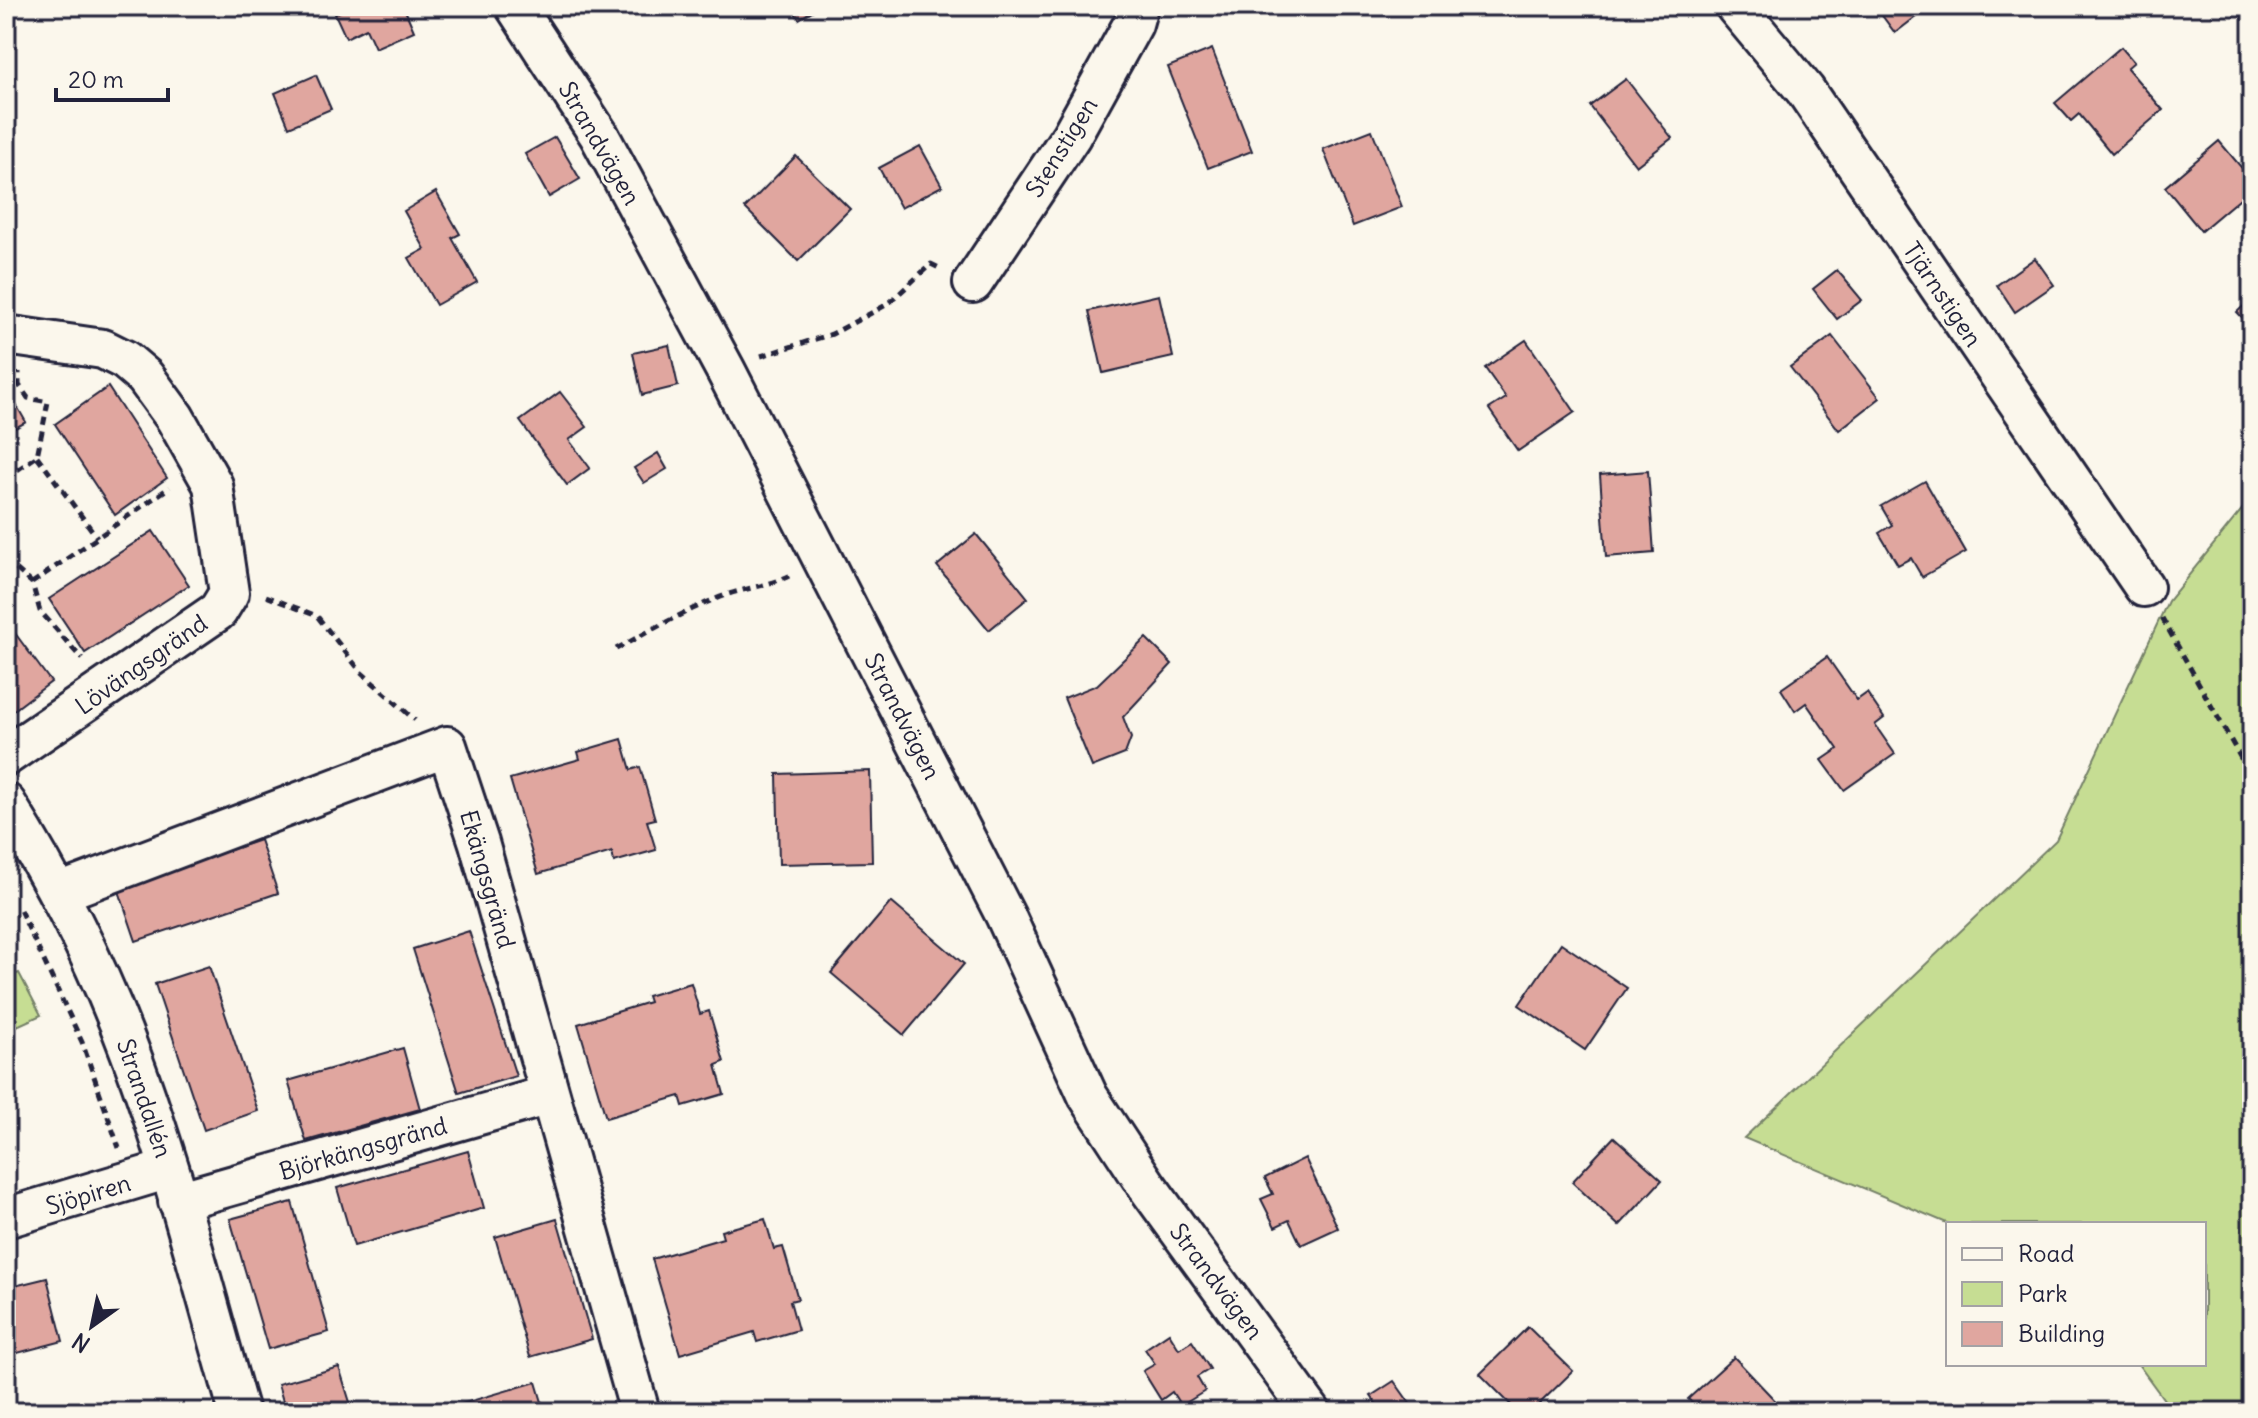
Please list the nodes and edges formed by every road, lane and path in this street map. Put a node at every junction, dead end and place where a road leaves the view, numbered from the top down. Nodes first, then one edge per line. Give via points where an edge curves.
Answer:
1 (515, 6) edge
2 (1138, 6) edge
3 (1735, 6) edge
4 (931, 264) dead end
5 (973, 283) dead end
6 (13, 358) edge
7 (31, 368) dead end
8 (726, 371) junction
9 (37, 456) junction
10 (6, 478) edge
11 (178, 481) dead end
12 (97, 537) junction
13 (6, 560) edge
14 (823, 561) junction
15 (228, 581) junction
16 (32, 583) junction
17 (2144, 587) joint
18 (616, 649) dead end
19 (87, 665) dead end
20 (447, 746) junction
21 (6, 756) edge
22 (2252, 778) edge
23 (6, 803) edge
24 (59, 893) junction
25 (549, 1095) junction
26 (174, 1185) junction
27 (6, 1218) edge
28 (239, 1412) edge
29 (640, 1412) edge
30 (1311, 1412) edge

1 - 8 street, Strandvägen via 599,135
2 - 5 street, Stenstigen via 1071,136
3 - 17 street, Tjärnstigen via 1805,90
4 - 8 path via 888,304 832,334
6 - 7 path
6 - 9 path via 28,398 48,402
6 - 15 street via 103,349 145,377 213,485
8 - 14 street, Strandvägen
9 - 10 path
9 - 12 path
11 - 12 path
12 - 16 path
13 - 16 path
14 - 18 path via 775,583 694,608
14 - 30 street, Strandvägen via 1005,915 1088,1096
15 - 20 path via 317,616 361,672
15 - 21 street, Lövängsgränd via 229,593 218,611
16 - 19 path via 40,611
17 - 22 path
20 - 24 street
20 - 25 street, Ekängsgränd
23 - 24 street, Strandallén
24 - 26 street, Strandallén via 131,1053
25 - 26 street, Björkängsgränd
25 - 29 street, Ekängsgränd
26 - 27 street, Sjöpiren
26 - 28 street, Strandallén

